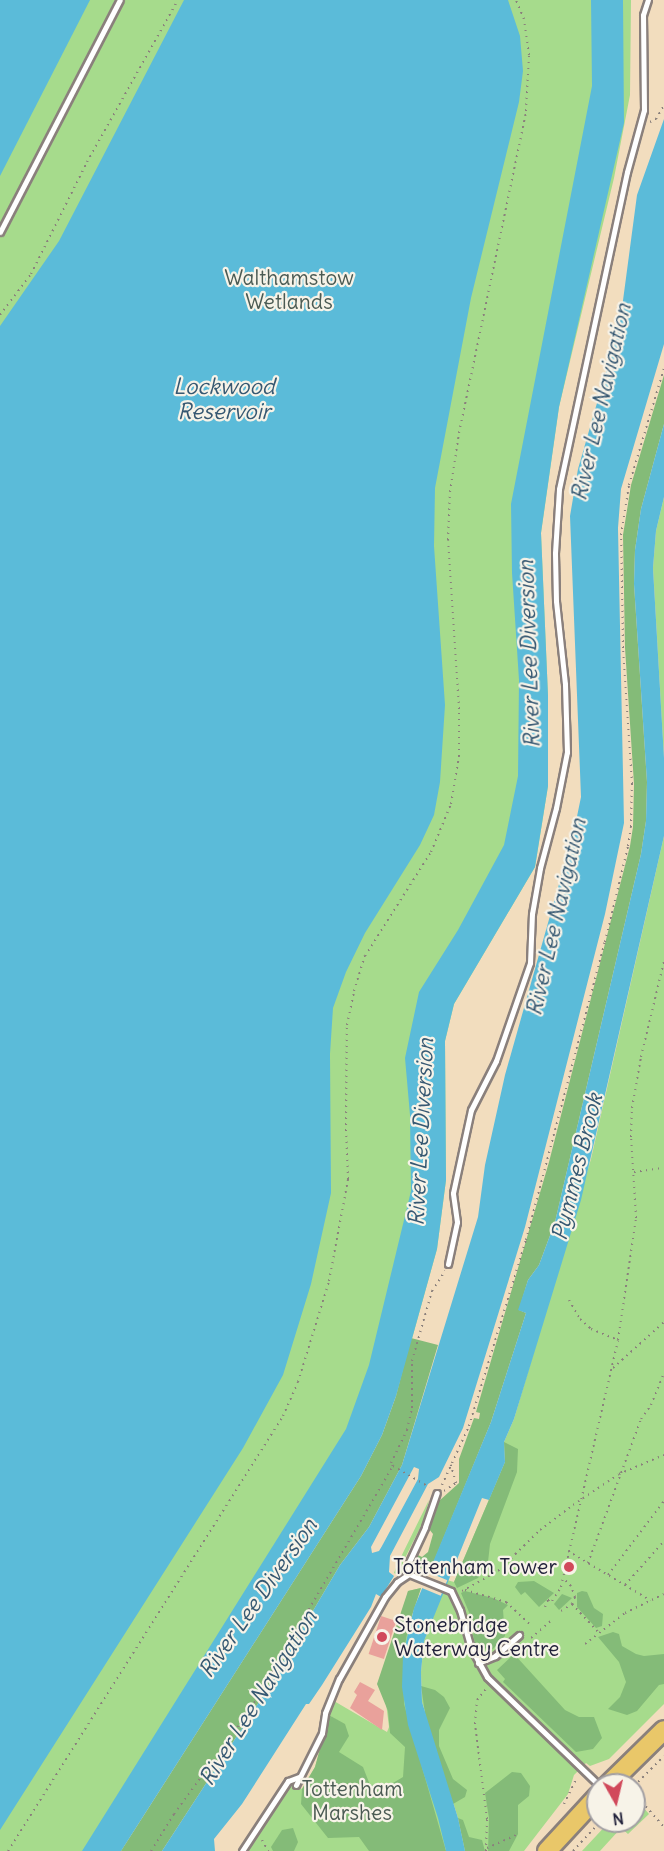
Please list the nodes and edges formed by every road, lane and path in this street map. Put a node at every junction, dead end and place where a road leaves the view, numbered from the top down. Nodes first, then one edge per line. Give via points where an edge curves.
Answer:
1 (120, 0) edge
2 (178, 0) edge
3 (516, 0) edge
4 (648, 0) edge
5 (664, 105) edge
6 (640, 127) junction
7 (0, 232) edge
8 (0, 315) edge
9 (664, 368) edge
10 (664, 961) edge
11 (660, 977) junction
12 (664, 978) edge
13 (664, 1168) edge
14 (634, 1172) junction
15 (448, 1264) joint
16 (569, 1300) dead end
17 (664, 1322) edge
18 (618, 1340) junction
19 (611, 1369) junction
20 (664, 1373) edge
21 (664, 1455) edge
22 (451, 1465) junction
23 (393, 1467) junction
24 (619, 1474) junction
25 (428, 1487) dead end
26 (440, 1492) junction
27 (581, 1499) junction
28 (664, 1501) edge
29 (664, 1541) edge
30 (568, 1551) junction
31 (588, 1563) junction
32 (409, 1574) junction
33 (608, 1575) junction
34 (563, 1578) junction
35 (625, 1585) junction
36 (465, 1590) junction
37 (664, 1594) edge
38 (454, 1595) junction
39 (650, 1600) junction
40 (572, 1604) junction
41 (545, 1607) dead end
42 (561, 1611) dead end
43 (552, 1620) dead end
44 (531, 1624) dead end
45 (598, 1632) junction
46 (519, 1635) dead end
47 (531, 1638) dead end
48 (585, 1644) dead end
49 (478, 1663) junction
50 (488, 1687) dead end
51 (664, 1730) edge
52 (664, 1756) edge
53 (587, 1773) edge
54 (620, 1773) edge
55 (646, 1774) edge
56 (299, 1777) junction
57 (576, 1779) dead end
58 (296, 1785) dead end
59 (564, 1804) dead end
60 (646, 1806) edge
61 (586, 1809) edge
62 (664, 1827) edge
63 (590, 1833) edge
64 (518, 1834) dead end
65 (262, 1840) dead end
66 (486, 1849) edge
67 (8, 1851) edge
68 (152, 1851) edge
69 (242, 1851) edge
70 (268, 1851) edge
71 (548, 1851) edge
72 (573, 1851) edge

1 - 7 lane
2 - 8 path via 87,162 31,274
3 - 67 path via 524,19 529,55 526,111 450,492 448,540 459,756 451,804 431,852 365,956 354,991 347,1025 348,1179 329,1281 298,1382 283,1416
4 - 6 lane via 643,15 644,110
5 - 6 path via 656,119
6 - 15 lane via 559,489 556,601 567,752 540,868 532,914 530,963 496,1061 471,1110 453,1193 457,1222
9 - 22 path via 629,485 621,535 632,784 628,846 526,1240 470,1426
10 - 11 path
11 - 12 path
11 - 14 path via 632,1108
13 - 14 path
14 - 18 path via 635,1234
15 - 23 path via 432,1291 412,1361 412,1408 407,1430 391,1463
16 - 18 path via 591,1329
17 - 19 path
18 - 19 path
19 - 27 path
20 - 24 path
21 - 24 path
22 - 26 path
22 - 26 path via 456,1483
23 - 25 path
23 - 68 path via 248,1713 174,1814
24 - 27 path
24 - 31 path
26 - 32 lane via 409,1562
27 - 30 path
27 - 36 path via 540,1530 498,1570
28 - 33 path
29 - 35 path
30 - 31 path
30 - 34 path
31 - 33 path
32 - 38 lane
32 - 56 lane via 385,1597 339,1678 322,1733
33 - 35 path
34 - 40 path via 573,1589
34 - 41 path via 553,1600 548,1600
35 - 39 path
36 - 38 path
36 - 44 path via 506,1602
37 - 39 path
38 - 49 lane
39 - 45 path
40 - 42 path
40 - 45 path
43 - 47 path
45 - 48 path
46 - 49 lane via 495,1656
49 - 53 lane via 487,1677
50 - 66 path via 477,1700 475,1724 487,1818
51 - 54 main road
52 - 55 path
56 - 58 lane
56 - 69 lane via 288,1781
57 - 59 path
60 - 62 path
61 - 71 main road
63 - 72 path
64 - 66 path
65 - 70 path

